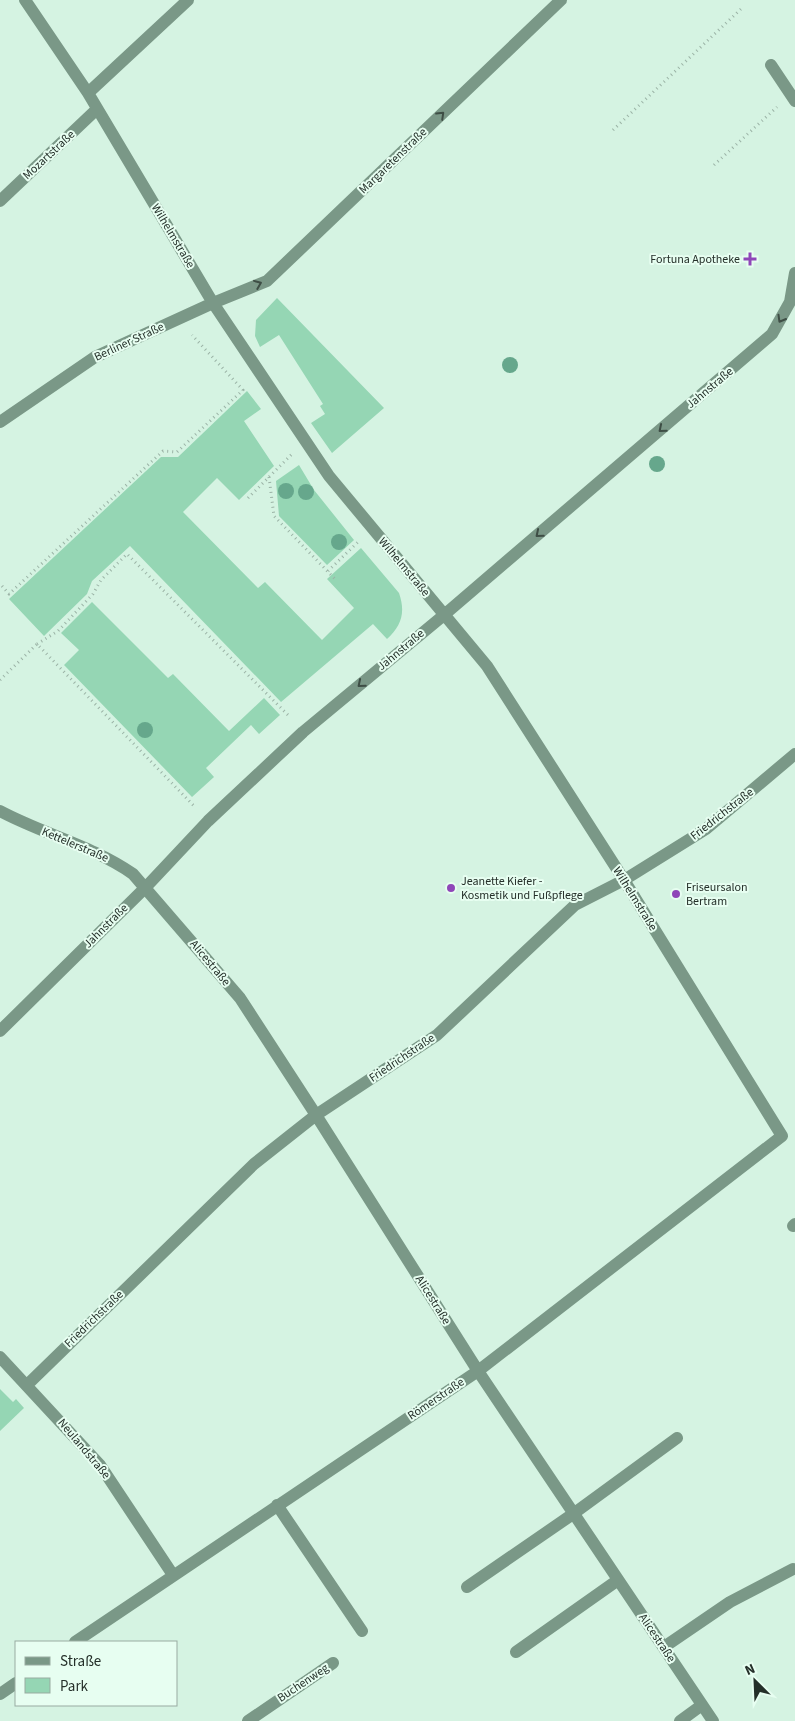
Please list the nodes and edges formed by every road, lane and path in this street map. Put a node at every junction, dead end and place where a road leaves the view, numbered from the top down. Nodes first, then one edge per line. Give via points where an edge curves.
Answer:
1 (25, 0) edge
2 (188, 0) edge
3 (561, 0) edge
4 (741, 9) dead end
5 (771, 65) dead end
6 (88, 93) junction
7 (792, 98) edge
8 (98, 109) junction
9 (613, 130) dead end
10 (714, 165) dead end
11 (0, 201) edge
12 (795, 273) edge
13 (213, 303) junction
14 (177, 319) junction
15 (2, 418) edge
16 (305, 441) junction
17 (269, 477) junction
18 (248, 498) dead end
19 (372, 529) junction
20 (328, 571) junction
21 (335, 579) dead end
22 (2, 586) dead end
23 (444, 615) junction
24 (37, 644) junction
25 (0, 680) edge
26 (276, 703) dead end
27 (795, 754) edge
28 (183, 795) dead end
29 (0, 811) edge
30 (624, 880) junction
31 (146, 887) junction
32 (0, 1030) edge
33 (316, 1115) junction
34 (782, 1136) joint
35 (0, 1357) edge
36 (478, 1371) junction
37 (27, 1385) junction
38 (677, 1438) dead end
39 (277, 1505) junction
40 (573, 1514) junction
41 (793, 1569) dead end
42 (172, 1575) junction
43 (618, 1580) junction
44 (467, 1587) dead end
45 (362, 1631) dead end
46 (76, 1641) edge
47 (664, 1648) junction
48 (516, 1652) dead end
49 (333, 1663) dead end
50 (15, 1684) edge
51 (0, 1694) edge
52 (702, 1705) junction
53 (248, 1721) edge
54 (680, 1721) edge
55 (713, 1721) edge

1 - 6 street, Wilhelmstraße
2 - 6 street
13 -> 3 street, Margaretenstraße via 267,281
4 - 9 path
5 - 7 street
6 - 8 street, Wilhelmstraße
7 - 10 path
8 - 11 street, Mozartstraße
8 - 13 street, Wilhelmstraße
12 -> 23 street, Jahnstraße via 790,302 772,334
13 - 14 street, Berliner Straße
13 - 16 street, Wilhelmstraße
14 - 15 street, Berliner Straße via 95,357
14 - 22 path via 243,390 177,452 163,451 9,594
16 - 17 path
16 - 19 street, Wilhelmstraße
17 - 18 path
17 - 20 path via 274,516
19 - 20 path
19 - 23 street, Wilhelmstraße
20 - 21 path
23 - 30 street, Wilhelmstraße via 487,666
23 -> 31 street, Jahnstraße via 303,732 208,821
24 - 25 path
24 - 26 path via 58,631 127,554
24 - 28 path
27 - 30 street, Friedrichstraße via 706,829
29 - 31 street, Kettelerstraße via 117,863
30 - 33 street, Friedrichstraße via 575,905 437,1035
30 - 34 street, Wilhelmstraße
31 - 32 street, Jahnstraße
31 - 33 street, Alicestraße via 240,998
33 - 36 street, Alicestraße
33 - 37 street, Friedrichstraße via 254,1164
34 - 36 street, Römerstraße
35 - 37 street, Neulandstraße
36 - 39 street, Römerstraße
36 - 40 street, Alicestraße
37 - 42 street, Neulandstraße via 100,1465
38 - 40 street
39 - 42 street, Römerstraße
39 - 45 street
40 - 43 street, Alicestraße
40 - 44 street
41 - 47 street via 730,1602
42 - 46 street, Römerstraße
43 - 47 street, Alicestraße
43 - 48 street
47 - 52 street, Alicestraße
49 - 53 street, Buchenweg
50 - 51 street
52 - 54 street
52 - 55 street, Alicestraße

